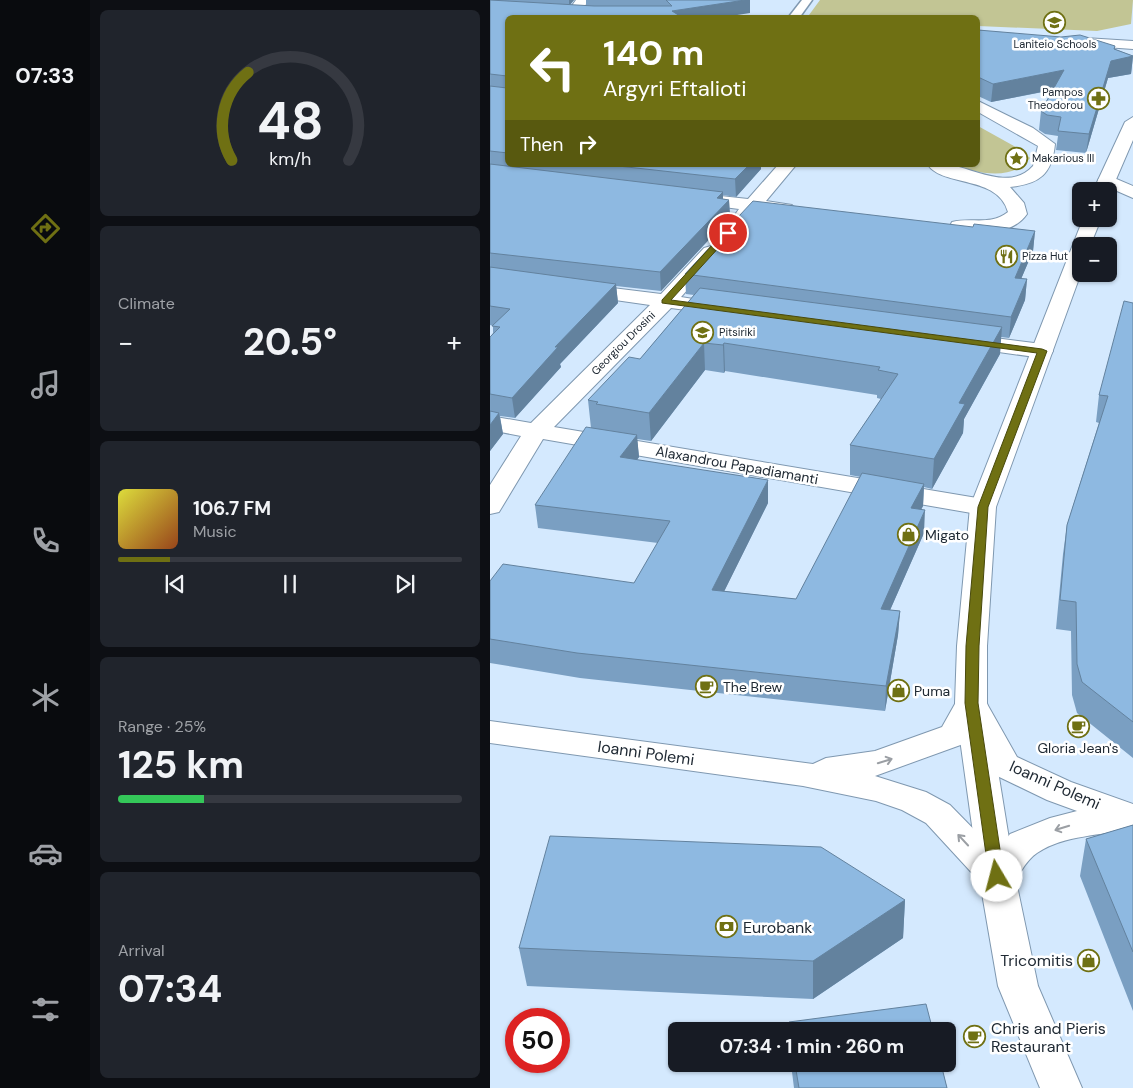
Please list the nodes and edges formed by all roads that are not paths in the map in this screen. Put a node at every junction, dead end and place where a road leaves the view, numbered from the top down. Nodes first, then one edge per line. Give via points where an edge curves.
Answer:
1 (583, 0) edge
2 (807, 0) edge
3 (592, 13) edge
4 (795, 15) edge
5 (1057, 40) edge
6 (1133, 45) edge
7 (980, 107) edge
8 (1133, 122) edge
9 (784, 167) edge
10 (942, 167) edge
11 (982, 182) junction
12 (1106, 182) edge
13 (1117, 189) edge
14 (1133, 192) edge
15 (675, 196) edge
16 (753, 206) junction
17 (801, 210) edge
18 (942, 224) edge
19 (1072, 270) edge
20 (558, 287) edge
21 (665, 302) junction
22 (744, 312) edge
23 (940, 338) edge
24 (1042, 351) junction
25 (490, 423) edge
26 (537, 430) junction
27 (490, 506) edge
28 (983, 507) junction
29 (971, 703) junction
30 (490, 732) edge
31 (802, 774) junction
32 (1130, 816) edge
33 (997, 876) junction
34 (1060, 1088) edge

1 - 3 street via 570,11
2 - 4 lane
5 - 6 street
7 - 11 street via 1046,144 1044,163 1036,175 1014,183
8 - 12 street
9 - 16 street, Georgiou Drosini
10 - 11 street
11 - 18 street via 1008,193 1017,203 1018,214 1010,221 986,228
13 - 14 street
15 - 16 street
16 - 17 street
16 - 21 street, Georgiou Drosini
19 - 24 street
20 - 21 street
21 - 22 street
21 - 26 street, Georgiou Drosini
23 - 24 street
24 - 28 street
25 - 26 street, Alaxandrou Papadiamanti
26 - 27 street, Georgiou Drosini
26 - 28 street, Alaxandrou Papadiamanti
28 - 29 street
31 -> 29 street, Ioanni Polemi via 879,763 954,735
29 - 32 street, Ioanni Polemi via 1005,765 1058,791
29 - 33 street
30 - 31 street, Ioanni Polemi
33 -> 31 street, Ioanni Polemi via 938,814 914,801 880,788
32 -> 33 street, Ioanni Polemi via 1062,827 1024,844
33 - 34 street via 1018,986

